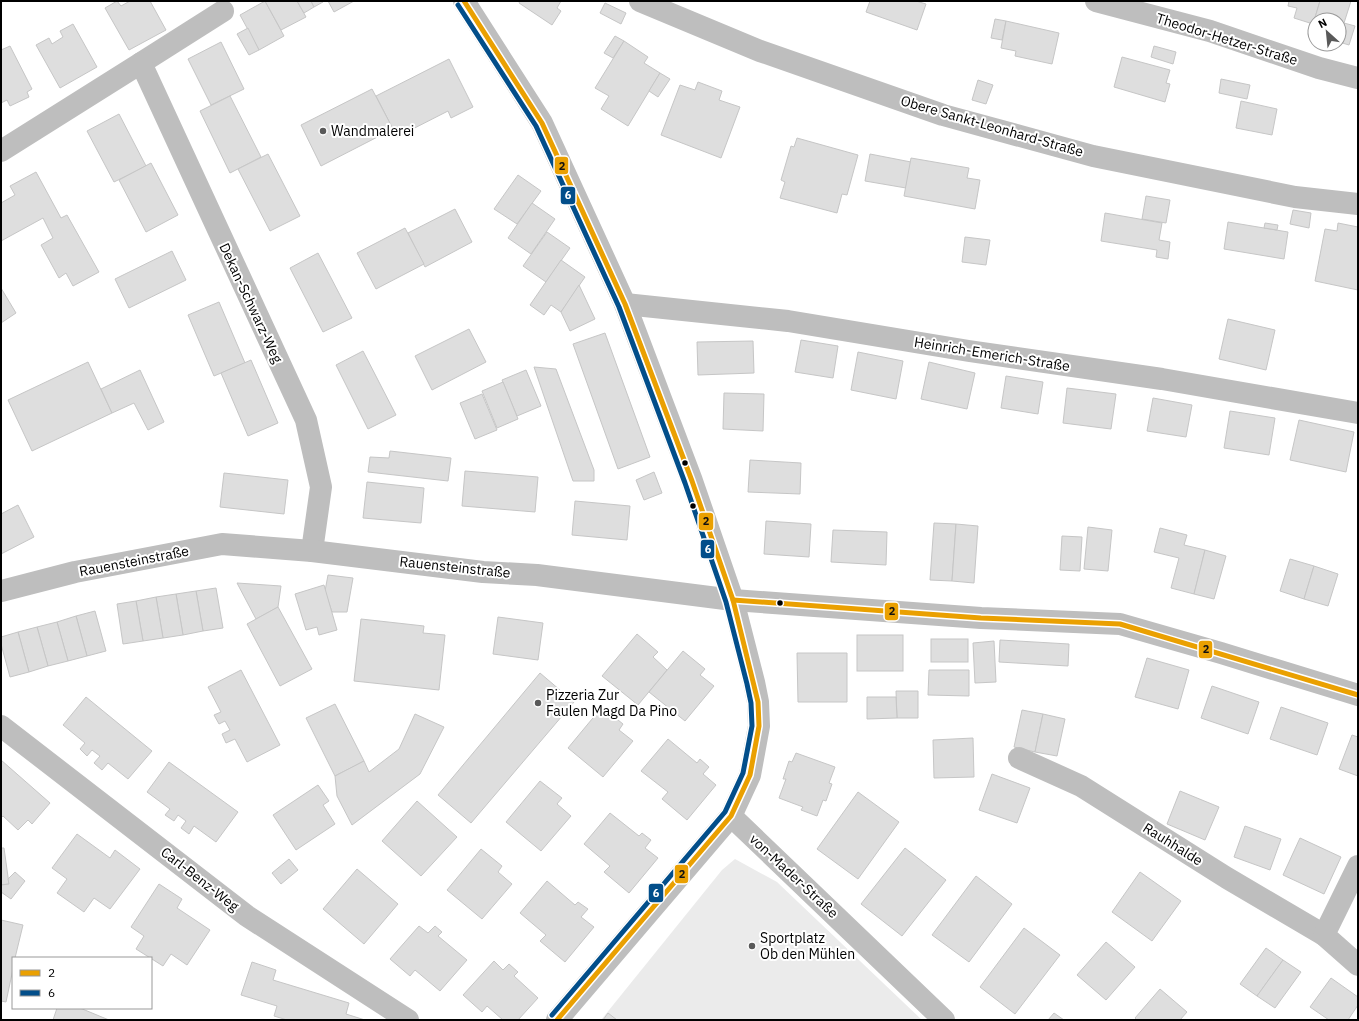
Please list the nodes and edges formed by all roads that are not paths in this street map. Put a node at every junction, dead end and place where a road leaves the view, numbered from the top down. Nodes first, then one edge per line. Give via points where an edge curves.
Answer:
1 (464, 1) edge
2 (640, 1) edge
3 (1096, 1) edge
4 (223, 11) dead end
5 (141, 63) junction
6 (1358, 78) edge
7 (1, 151) edge
8 (1358, 204) edge
9 (625, 304) junction
10 (1358, 413) edge
11 (312, 551) junction
12 (1, 591) edge
13 (733, 600) junction
14 (1358, 695) edge
15 (1, 726) edge
16 (1019, 758) dead end
17 (731, 816) junction
18 (1358, 866) edge
19 (1324, 935) junction
20 (1358, 964) edge
21 (408, 1020) edge
22 (557, 1020) edge
23 (944, 1020) edge

1 - 9 street via 542,123
2 - 8 street, Obere Sankt-Leonhard-Straße via 760,51 943,115 1093,156 1295,197
3 - 6 street, Theodor-Hetzer-Straße via 1210,31 1319,68
4 - 5 street
5 - 7 street
5 - 11 street, Dekan-Schwarz-Weg via 306,420 321,486
9 - 10 street, Heinrich-Emerich-Straße via 788,320
9 - 13 street via 692,481
11 - 12 street, Rauensteinstraße via 222,544 75,572
11 - 13 street, Rauensteinstraße via 483,572 537,575
13 - 14 street, Rauensteinstraße via 981,618 1120,624
13 - 17 street via 754,682 759,726 750,775
15 - 21 street, Carl-Benz-Weg via 247,916
16 - 19 street, Rauhhalde via 1081,786 1227,878
17 - 22 street
17 - 23 street, von-Mader-Straße
18 - 19 street
19 - 20 street, Rauhhalde

